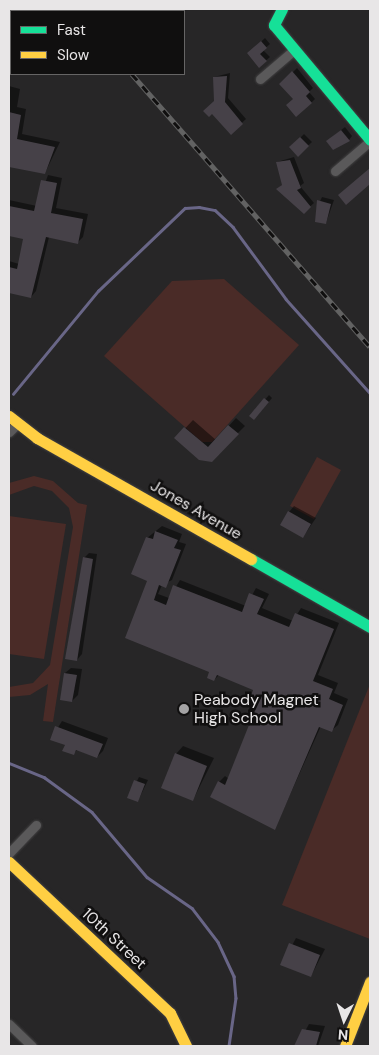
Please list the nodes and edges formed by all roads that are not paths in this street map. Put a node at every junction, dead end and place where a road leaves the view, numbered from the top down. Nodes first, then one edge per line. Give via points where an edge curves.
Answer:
1 (282, 9) edge
2 (294, 50) junction
3 (260, 79) dead end
4 (370, 140) edge
5 (335, 171) dead end
6 (11, 424) edge
7 (370, 627) edge
8 (36, 825) dead end
9 (9, 853) edge
10 (9, 862) edge
11 (370, 982) edge
12 (9, 1024) edge
13 (32, 1046) edge
14 (186, 1046) edge
15 (345, 1046) edge

1 - 2 street via 274,25
2 - 3 street
2 - 4 street
4 - 5 street
6 - 7 street, Jones Avenue
8 - 9 street
10 - 14 street, 10th Street via 170,1013
11 - 15 street
12 - 13 street

